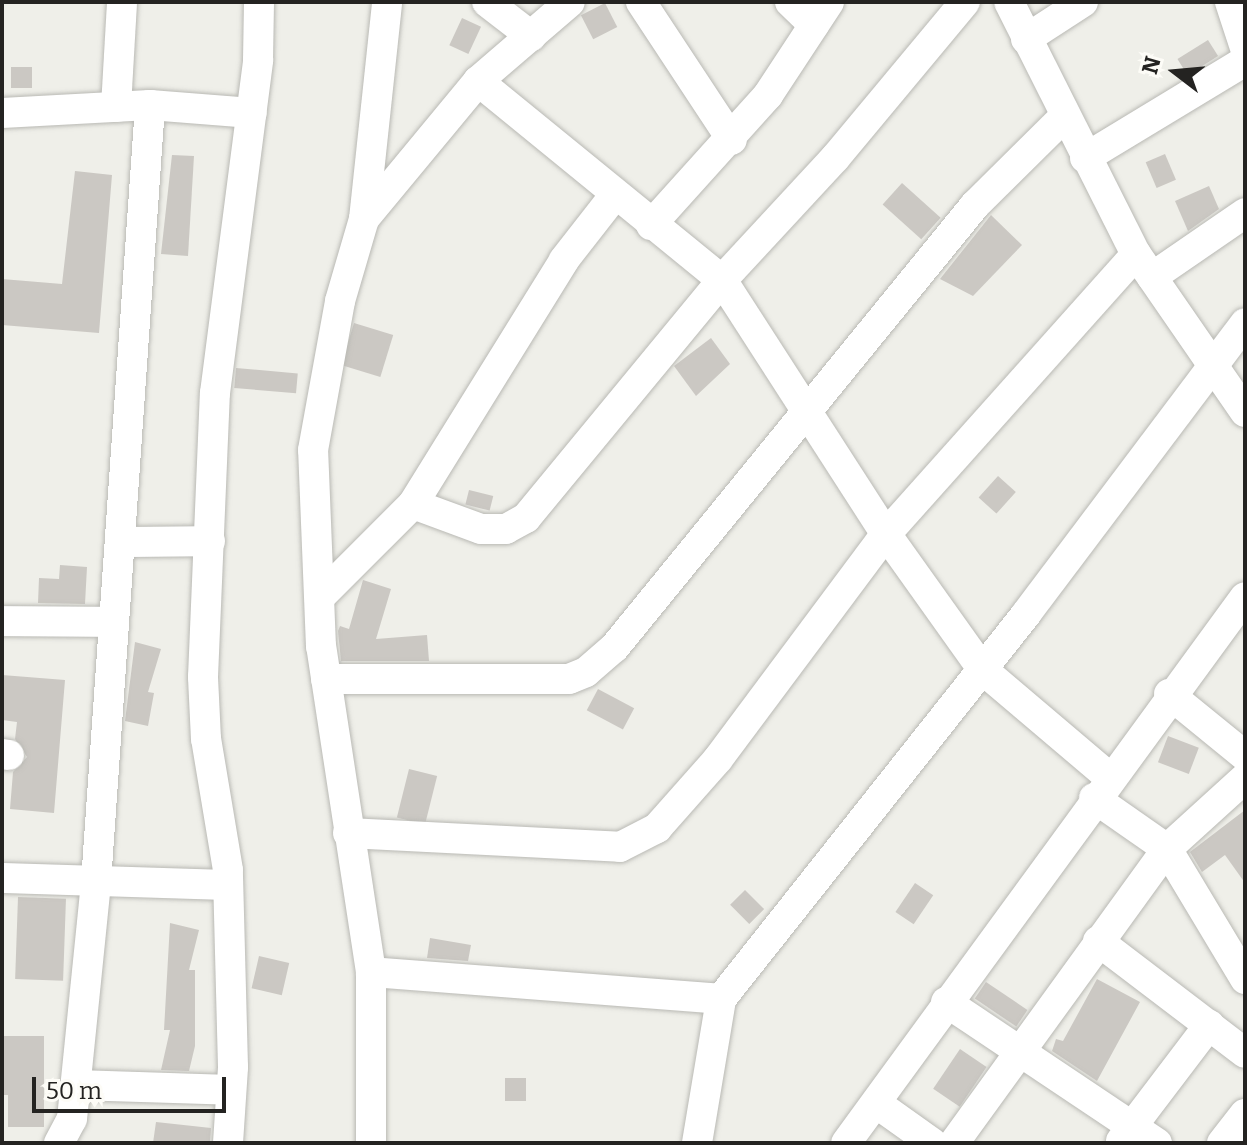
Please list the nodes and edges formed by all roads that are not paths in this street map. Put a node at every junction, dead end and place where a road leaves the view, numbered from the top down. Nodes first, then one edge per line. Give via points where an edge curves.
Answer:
1 (122, 2) edge
2 (259, 2) edge
3 (387, 2) edge
4 (487, 2) edge
5 (570, 2) edge
6 (641, 2) edge
7 (790, 2) edge
8 (965, 2) edge
9 (1009, 2) edge
10 (1083, 2) edge
11 (1230, 2) edge
12 (822, 13) edge
13 (531, 36) junction
14 (1026, 39) junction
15 (1245, 48) edge
16 (1245, 61) edge
17 (478, 81) junction
18 (150, 105) junction
19 (116, 107) junction
20 (2, 113) edge
21 (252, 113) junction
22 (1064, 117) junction
23 (732, 140) junction
24 (1085, 158) junction
25 (614, 196) junction
26 (1245, 213) edge
27 (364, 219) junction
28 (651, 225) junction
29 (1144, 266) junction
30 (722, 280) junction
31 (1245, 323) edge
32 (1215, 369) junction
33 (805, 411) junction
34 (1245, 412) edge
35 (413, 504) junction
36 (886, 534) junction
37 (210, 541) junction
38 (120, 542) junction
39 (320, 597) junction
40 (1245, 597) edge
41 (2, 621) edge
42 (114, 622) junction
43 (983, 670) junction
44 (326, 679) junction
45 (1169, 694) junction
46 (1245, 756) edge
47 (1245, 778) edge
48 (1102, 788) junction
49 (348, 833) junction
50 (1167, 849) junction
51 (2, 878) edge
52 (96, 882) junction
53 (228, 885) junction
54 (1098, 941) junction
55 (1237, 945) edge
56 (371, 972) junction
57 (1245, 979) edge
58 (721, 999) junction
59 (946, 1002) junction
60 (1209, 1025) junction
61 (1020, 1051) junction
62 (1245, 1053) edge
63 (76, 1085) junction
64 (231, 1090) junction
65 (876, 1103) junction
66 (1245, 1114) edge
67 (1126, 1134) edge
68 (59, 1143) edge
69 (228, 1143) edge
70 (371, 1143) edge
71 (697, 1143) edge
72 (846, 1143) edge
73 (932, 1143) edge
74 (954, 1143) edge
75 (1157, 1143) edge
76 (1222, 1143) edge

1 - 19 street
2 - 21 street
3 - 27 street
4 - 13 street
5 - 13 street
6 - 23 street
7 - 12 street
8 - 30 street via 835,158
9 - 14 street
10 - 14 street
11 - 15 street
12 - 23 street
13 - 17 street
14 - 22 street
16 - 24 street
17 - 25 street
17 - 27 street
18 - 19 street
18 - 21 street
18 - 38 street
19 - 20 street
21 - 37 street via 215,393
22 - 24 street
22 - 33 street via 975,205
23 - 28 street
24 - 29 street
25 - 28 street
25 - 35 street via 564,260
26 - 29 street
27 - 39 street via 340,301 313,450
28 - 30 street
29 - 32 street
29 - 36 street
30 - 33 street
30 - 35 street via 526,518 506,529 481,529
31 - 32 street
32 - 34 street
32 - 43 street
33 - 36 street
33 - 44 street via 614,648 586,672 569,679
35 - 39 street
36 - 43 street
36 - 49 street via 718,759 641,839 620,847 588,848
37 - 38 street
37 - 53 street via 206,739
38 - 42 street
39 - 44 street
40 - 45 street
41 - 42 street
42 - 52 street
43 - 48 street
43 - 58 street
44 - 49 street
45 - 46 street
45 - 48 street
47 - 50 street
48 - 50 street
48 - 59 street
49 - 56 street
50 - 54 street
50 - 55 street
51 - 52 street
52 - 53 street
52 - 63 street
53 - 64 street
54 - 60 street
54 - 61 street
55 - 57 street
56 - 58 street
56 - 70 street
58 - 71 street
59 - 61 street
59 - 65 street
60 - 62 street
60 - 67 street
61 - 67 street
61 - 74 street
63 - 64 street
63 - 68 street via 70,1129
64 - 69 street
65 - 72 street
65 - 73 street
66 - 76 street
67 - 75 street

